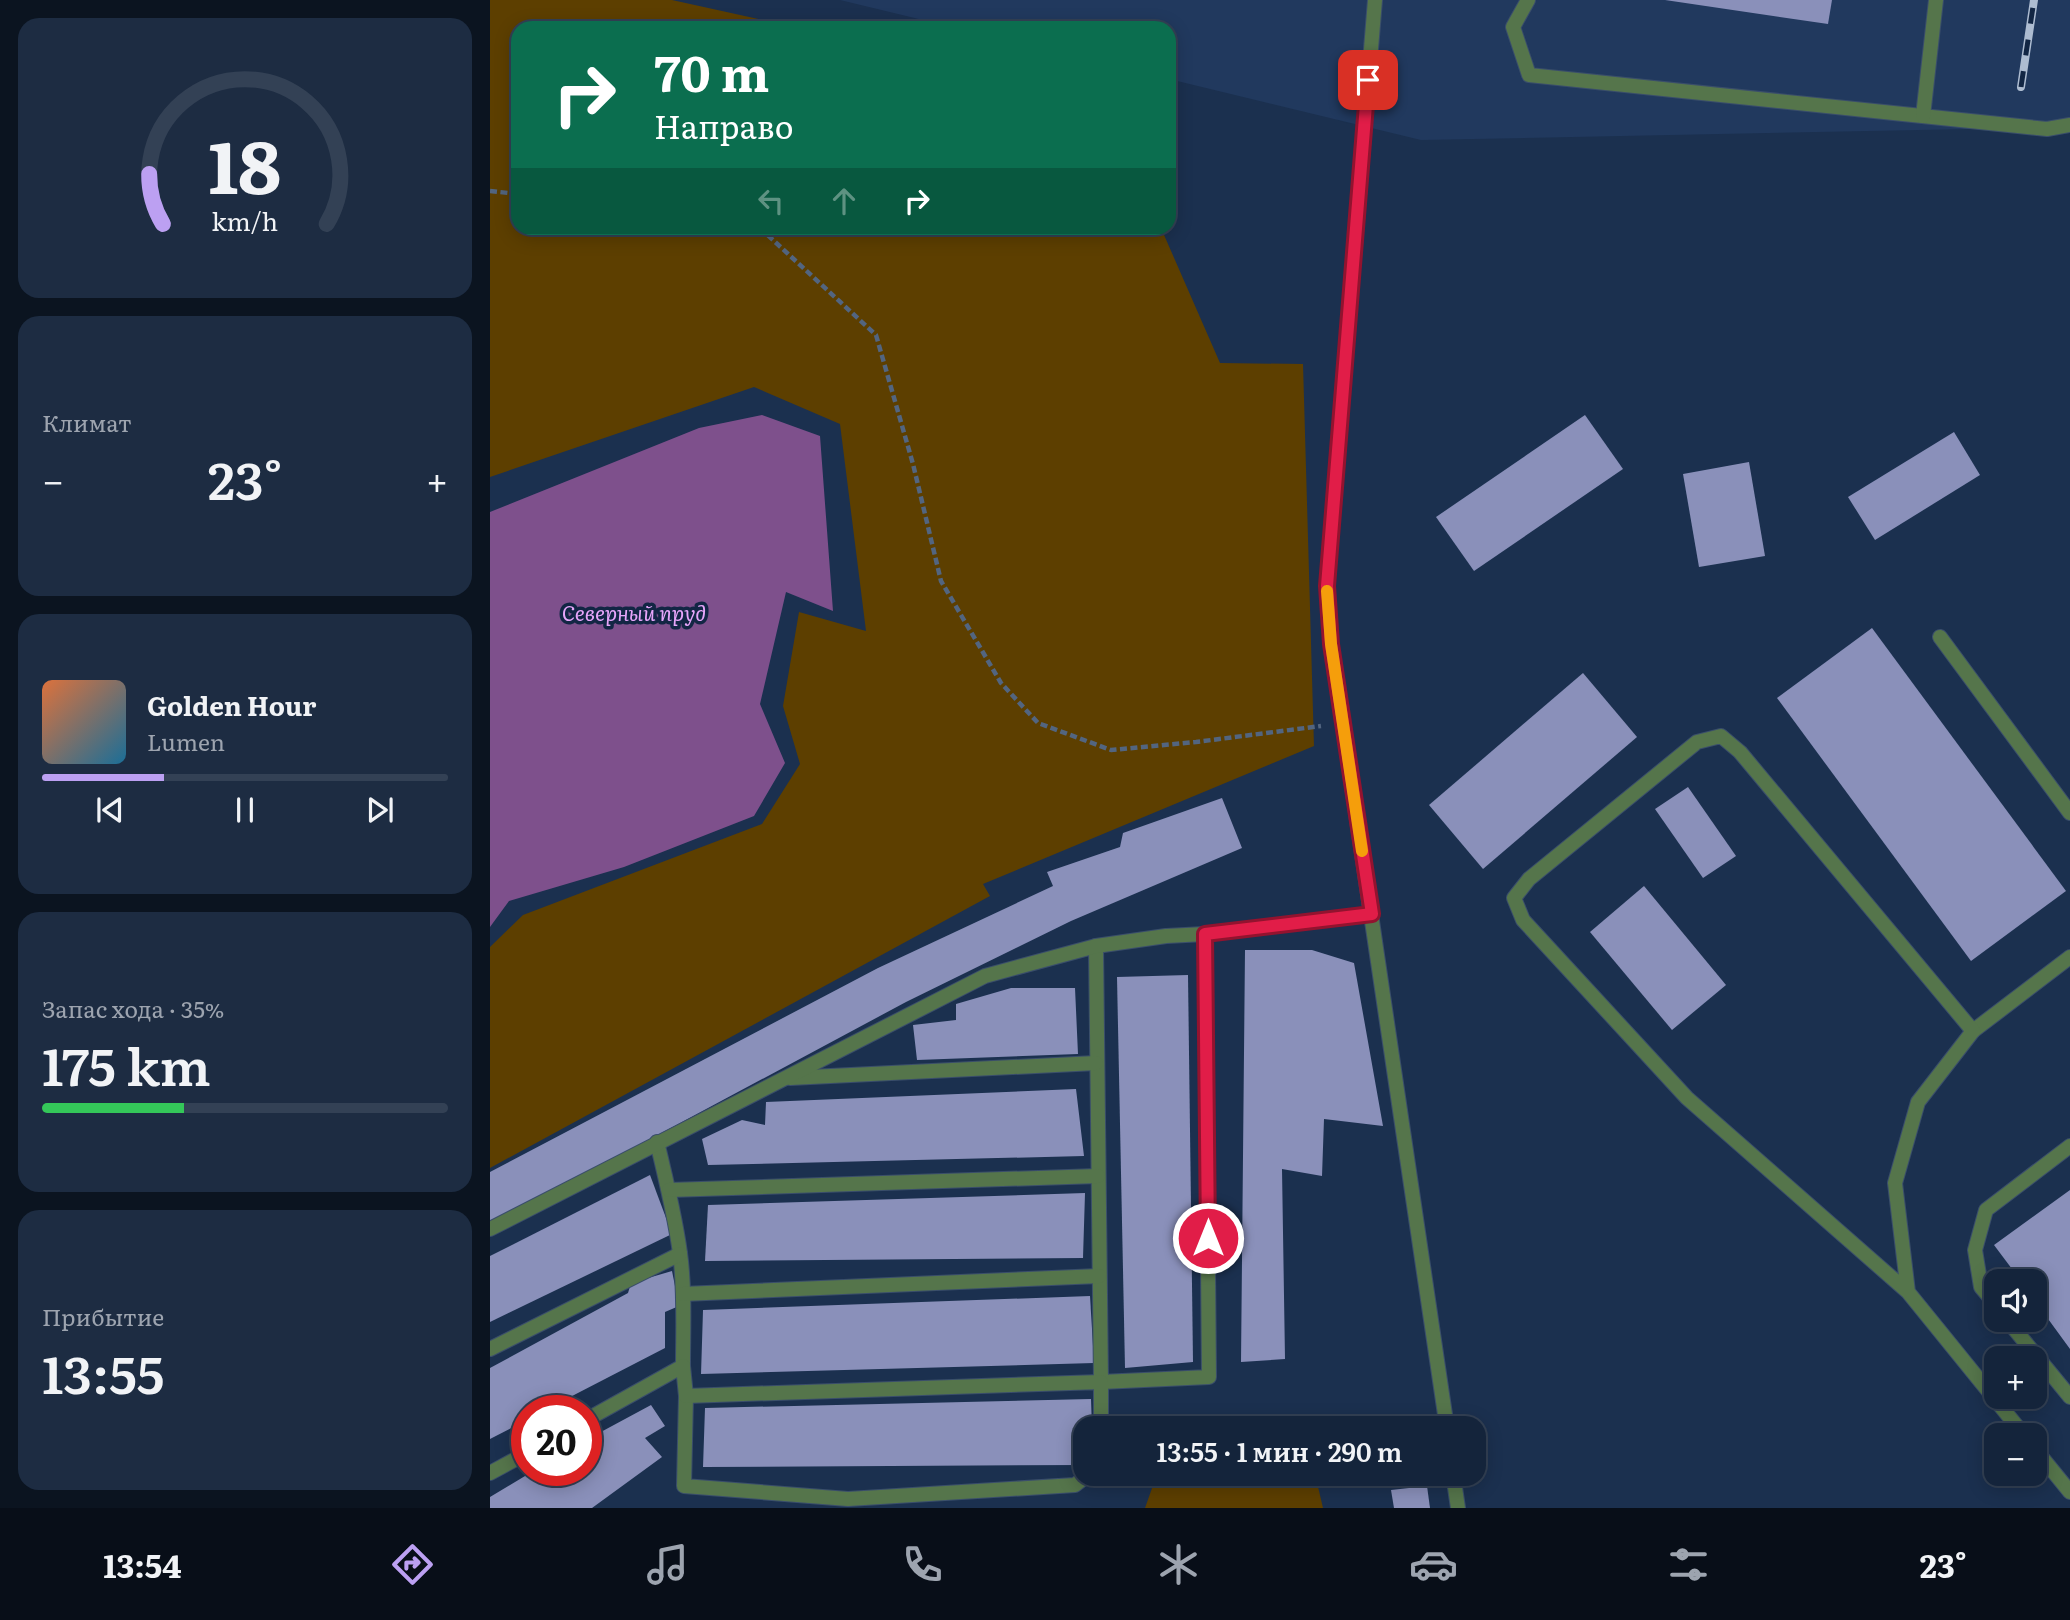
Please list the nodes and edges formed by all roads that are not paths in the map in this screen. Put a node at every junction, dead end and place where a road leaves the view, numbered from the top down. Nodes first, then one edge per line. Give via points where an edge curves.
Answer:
1 (1375, 0) edge
2 (1528, 0) edge
3 (1936, 0) edge
4 (1923, 116) junction
5 (2070, 125) edge
6 (1940, 637) dead end
7 (2070, 813) edge
8 (1372, 914) junction
9 (1205, 934) junction
10 (1096, 946) junction
11 (2070, 957) edge
12 (1973, 1031) junction
13 (1096, 1063) junction
14 (783, 1078) junction
15 (657, 1142) junction
16 (2070, 1146) edge
17 (1098, 1176) junction
18 (668, 1190) junction
19 (490, 1228) edge
20 (680, 1254) junction
21 (1099, 1276) junction
22 (1984, 1291) edge
23 (1908, 1292) junction
24 (683, 1294) junction
25 (2017, 1332) edge
26 (490, 1349) edge
27 (683, 1366) junction
28 (1101, 1382) junction
29 (686, 1396) junction
30 (2070, 1397) edge
31 (602, 1411) edge
32 (1101, 1416) edge
33 (1445, 1416) edge
34 (2014, 1423) edge
35 (511, 1461) edge
36 (2047, 1464) edge
37 (490, 1473) edge
38 (1073, 1485) edge
39 (1455, 1486) edge
40 (2070, 1492) edge
41 (1458, 1508) edge

1 - 8 lane via 1327,586 1331,644
2 - 4 lane via 1513,27 1529,75
3 - 4 lane
4 - 5 lane via 2047,129
6 - 7 lane
8 - 9 lane
8 - 33 lane
9 - 10 lane
9 - 28 lane via 1209,1377
10 - 13 lane
10 - 14 lane via 985,976
11 - 12 lane
12 - 23 lane via 1917,1102 1895,1183
12 - 23 lane via 1740,752 1721,736 1698,742 1529,879 1514,898 1523,920 1688,1098
13 - 14 lane
13 - 17 lane
14 - 15 lane
15 - 18 lane
15 - 19 lane
16 - 22 lane via 1986,1210 1975,1250
17 - 18 lane
17 - 21 lane
18 - 20 lane
20 - 24 lane
20 - 26 lane
21 - 24 lane
21 - 28 lane
23 - 34 lane
24 - 27 lane
25 - 30 lane
27 - 29 lane
27 - 31 lane
28 - 29 lane
28 - 32 lane
29 - 38 lane via 684,1486 848,1499
35 - 37 lane
36 - 40 lane
39 - 41 lane

